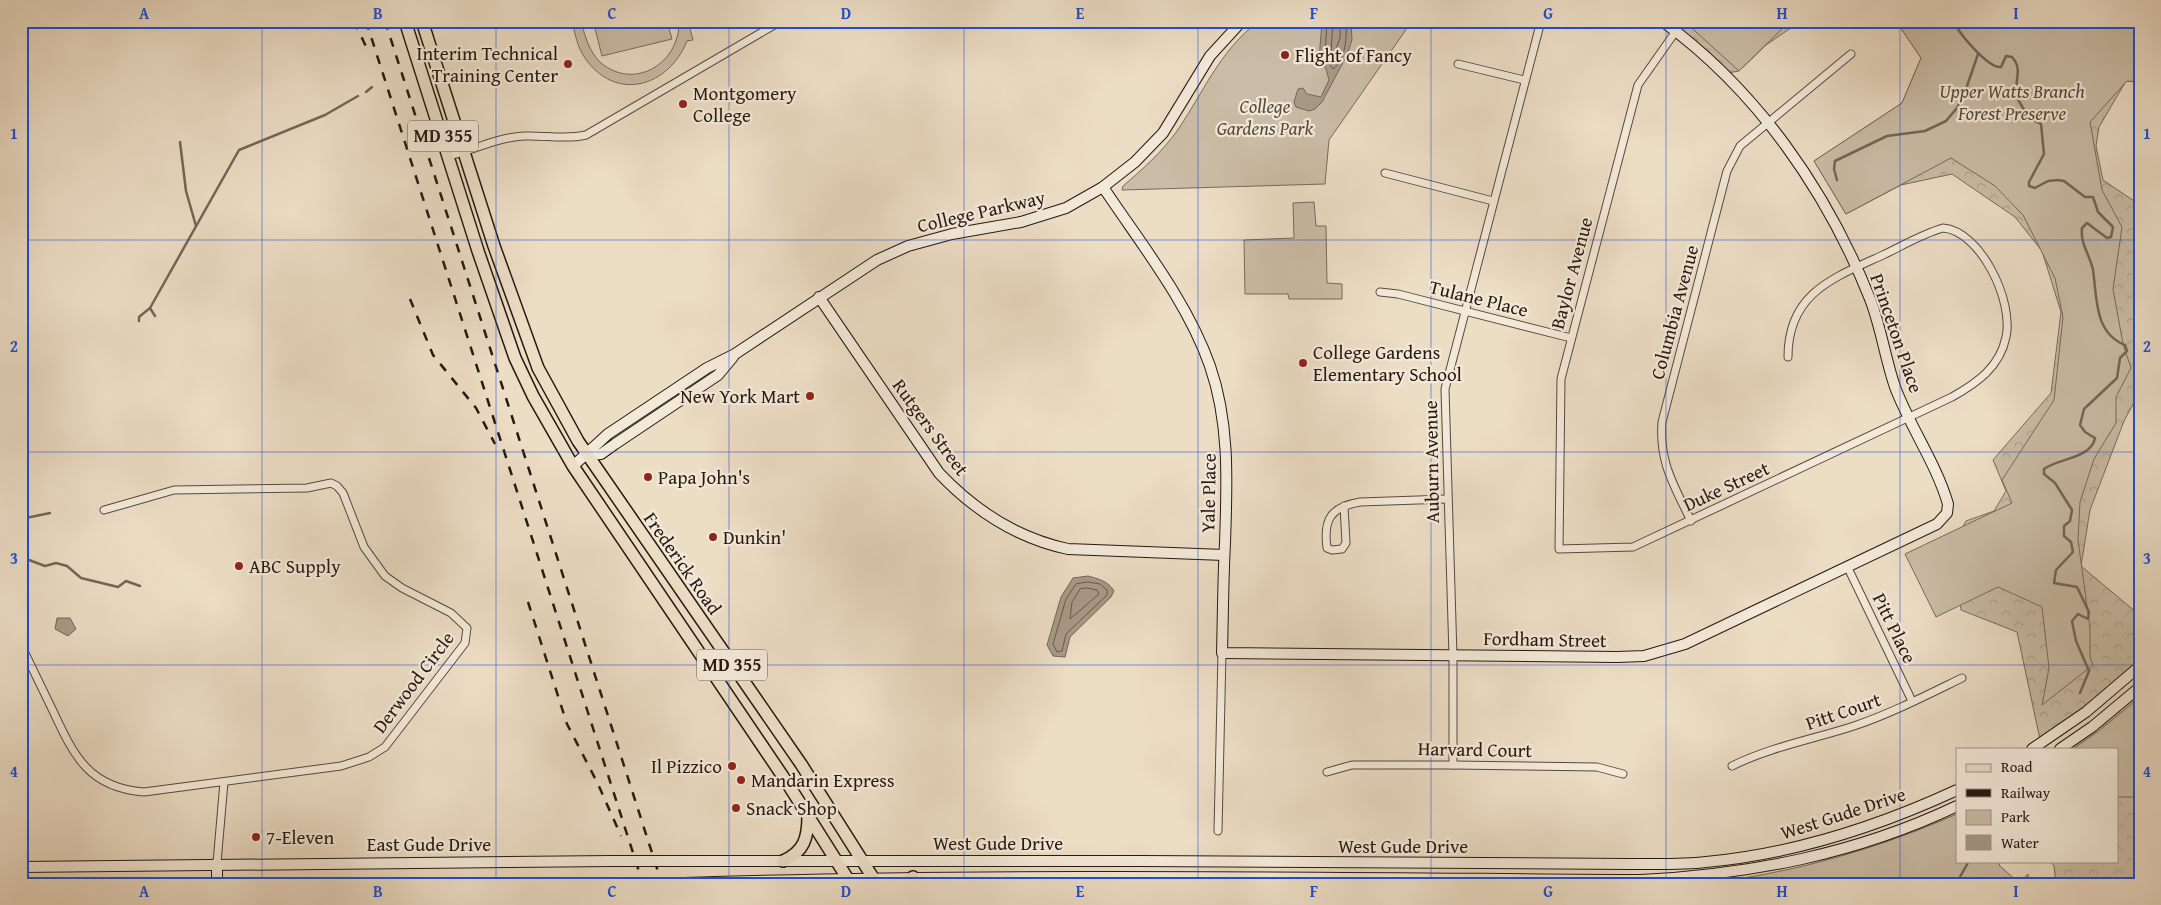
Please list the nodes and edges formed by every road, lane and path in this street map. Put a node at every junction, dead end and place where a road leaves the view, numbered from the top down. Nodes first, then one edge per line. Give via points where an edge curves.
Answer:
1 (406, 21) edge
2 (422, 21) edge
3 (781, 21) edge
4 (1242, 21) edge
5 (1541, 21) edge
6 (1662, 21) edge
7 (1676, 31) junction
8 (1851, 54) dead end
9 (1458, 64) dead end
10 (1524, 80) junction
11 (1768, 122) junction
12 (464, 152) junction
13 (449, 156) junction
14 (1385, 173) dead end
15 (1103, 187) junction
16 (1493, 201) junction
17 (1856, 267) junction
18 (1380, 292) dead end
19 (819, 298) junction
20 (1464, 311) junction
21 (1570, 338) junction
22 (1788, 357) dead end
23 (1908, 417) junction
24 (587, 455) junction
25 (573, 466) junction
26 (1447, 499) junction
27 (1344, 506) junction
28 (104, 510) dead end
29 (1692, 521) junction
30 (1559, 539) joint
31 (1224, 555) junction
32 (1848, 568) junction
33 (23, 649) dead end
34 (1222, 653) junction
35 (1453, 656) junction
36 (2140, 666) edge
37 (1962, 678) dead end
38 (2140, 687) edge
39 (1912, 702) junction
40 (2033, 748) edge
41 (2061, 748) edge
42 (1453, 765) junction
43 (1732, 766) dead end
44 (1327, 772) dead end
45 (1623, 774) dead end
46 (224, 782) junction
47 (1956, 790) edge
48 (1956, 806) edge
49 (808, 816) junction
50 (1218, 831) dead end
51 (1719, 860) junction
52 (862, 861) junction
53 (783, 862) junction
54 (837, 862) junction
55 (217, 863) junction
56 (1705, 863) junction
57 (21, 867) edge
58 (913, 877) junction
59 (1721, 879) edge
60 (1708, 880) edge
61 (850, 881) edge
62 (875, 881) edge
63 (614, 883) edge
64 (684, 883) edge
65 (216, 884) edge
66 (484, 884) edge
67 (903, 884) edge

1 - 13 main road, MD 355
2 - 12 main road, MD 355
3 - 12 street via 586,135 506,138
4 - 15 main road, College Parkway via 1210,56 1163,133 1135,162
5 - 10 street, Auburn Avenue
6 - 7 main road, Princeton Place
7 - 11 main road, Princeton Place
7 - 21 street, Baylor Avenue via 1638,85
8 - 11 street, Columbia Avenue
9 - 10 street
10 - 16 street, Auburn Avenue
11 - 17 main road, Princeton Place via 1832,217
11 - 29 street, Columbia Avenue via 1740,146 1727,171 1662,422 1660,443 1664,464
12 - 13 street
12 - 24 main road, Frederick Road / MD 355 via 538,368
13 - 25 main road, Frederick Road / MD 355 via 515,358
14 - 16 street
15 - 19 main road, College Parkway via 1066,208 1021,222 952,234 908,246 877,260
15 - 31 main road, Yale Place via 1179,302 1210,366 1226,440
16 - 20 street, Auburn Avenue
17 - 22 street, Duke Street via 1826,283 1802,305 1790,329
17 - 23 main road, Princeton Place via 1871,301 1895,387
17 - 23 street, Duke Street via 1935,231 1953,229 1967,237 1980,253 2006,305 2007,337 1993,366 1977,383
18 - 20 street, Tulane Place
19 - 24 main road, College Parkway via 735,354 718,375 601,454
19 - 31 main road, Rutgers Street via 938,473 991,519 1042,542 1068,549
20 - 21 street, Tulane Place
20 - 26 street, Auburn Avenue via 1445,389
21 - 30 street, Baylor Avenue via 1561,379
23 - 29 street, Duke Street
23 - 32 main road, Princeton Place via 1947,498 1947,513 1937,524
24 - 25 main road, College Parkway
24 - 52 main road, Frederick Road / MD 355 via 801,764
25 - 49 main road, Frederick Road / MD 355
26 - 27 street via 1360,502
26 - 35 street, Auburn Avenue
27 - 27 street via 1331,515 1326,524 1327,548 1332,550 1342,549 1346,543
28 - 46 street, Derwood Circle via 174,490 307,488 331,483 343,493 364,547 385,576 451,613 468,628 465,643 404,725 385,747 374,754 341,766
29 - 30 street, Duke Street via 1633,547 1559,549
31 - 34 main road, Yale Place
32 - 35 main road, Fordham Street via 1658,654 1616,657
32 - 39 street, Pitt Place
33 - 46 street, Derwood Circle via 71,751 87,770 103,781 122,789 144,792
34 - 35 main road, Fordham Street
34 - 50 street, Yale Place
35 - 42 street, Auburn Avenue
36 - 40 main road via 2086,712
37 - 39 street, Pitt Court
38 - 41 main road
39 - 43 street, Pitt Court via 1856,725 1757,754
42 - 44 street, Harvard Court via 1352,765
42 - 45 street, Harvard Court via 1597,767
46 - 55 street
47 - 51 main road, West Gude Drive via 1830,840 1778,852
48 - 59 main road, West Gude Drive via 1862,844
49 - 53 main road via 804,846
49 - 54 main road, Frederick Road / MD 355
51 - 56 main road, West Gude Drive
51 - 59 main road
52 - 54 main road, West Gude Drive
52 - 56 main road, West Gude Drive
52 - 62 main road, Frederick Road / MD 355
53 - 54 main road, East Gude Drive
53 - 55 main road, East Gude Drive, bridge
54 - 61 main road, Frederick Road / MD 355
55 - 57 main road, East Gude Drive
55 - 65 main road
56 - 60 main road
58 - 60 main road, West Gude Drive
58 - 62 main road, West Gude Drive
58 - 67 main road
59 - 60 main road, West Gude Drive
61 - 62 main road
61 - 64 main road
63 - 64 main road, bridge
63 - 66 main road

